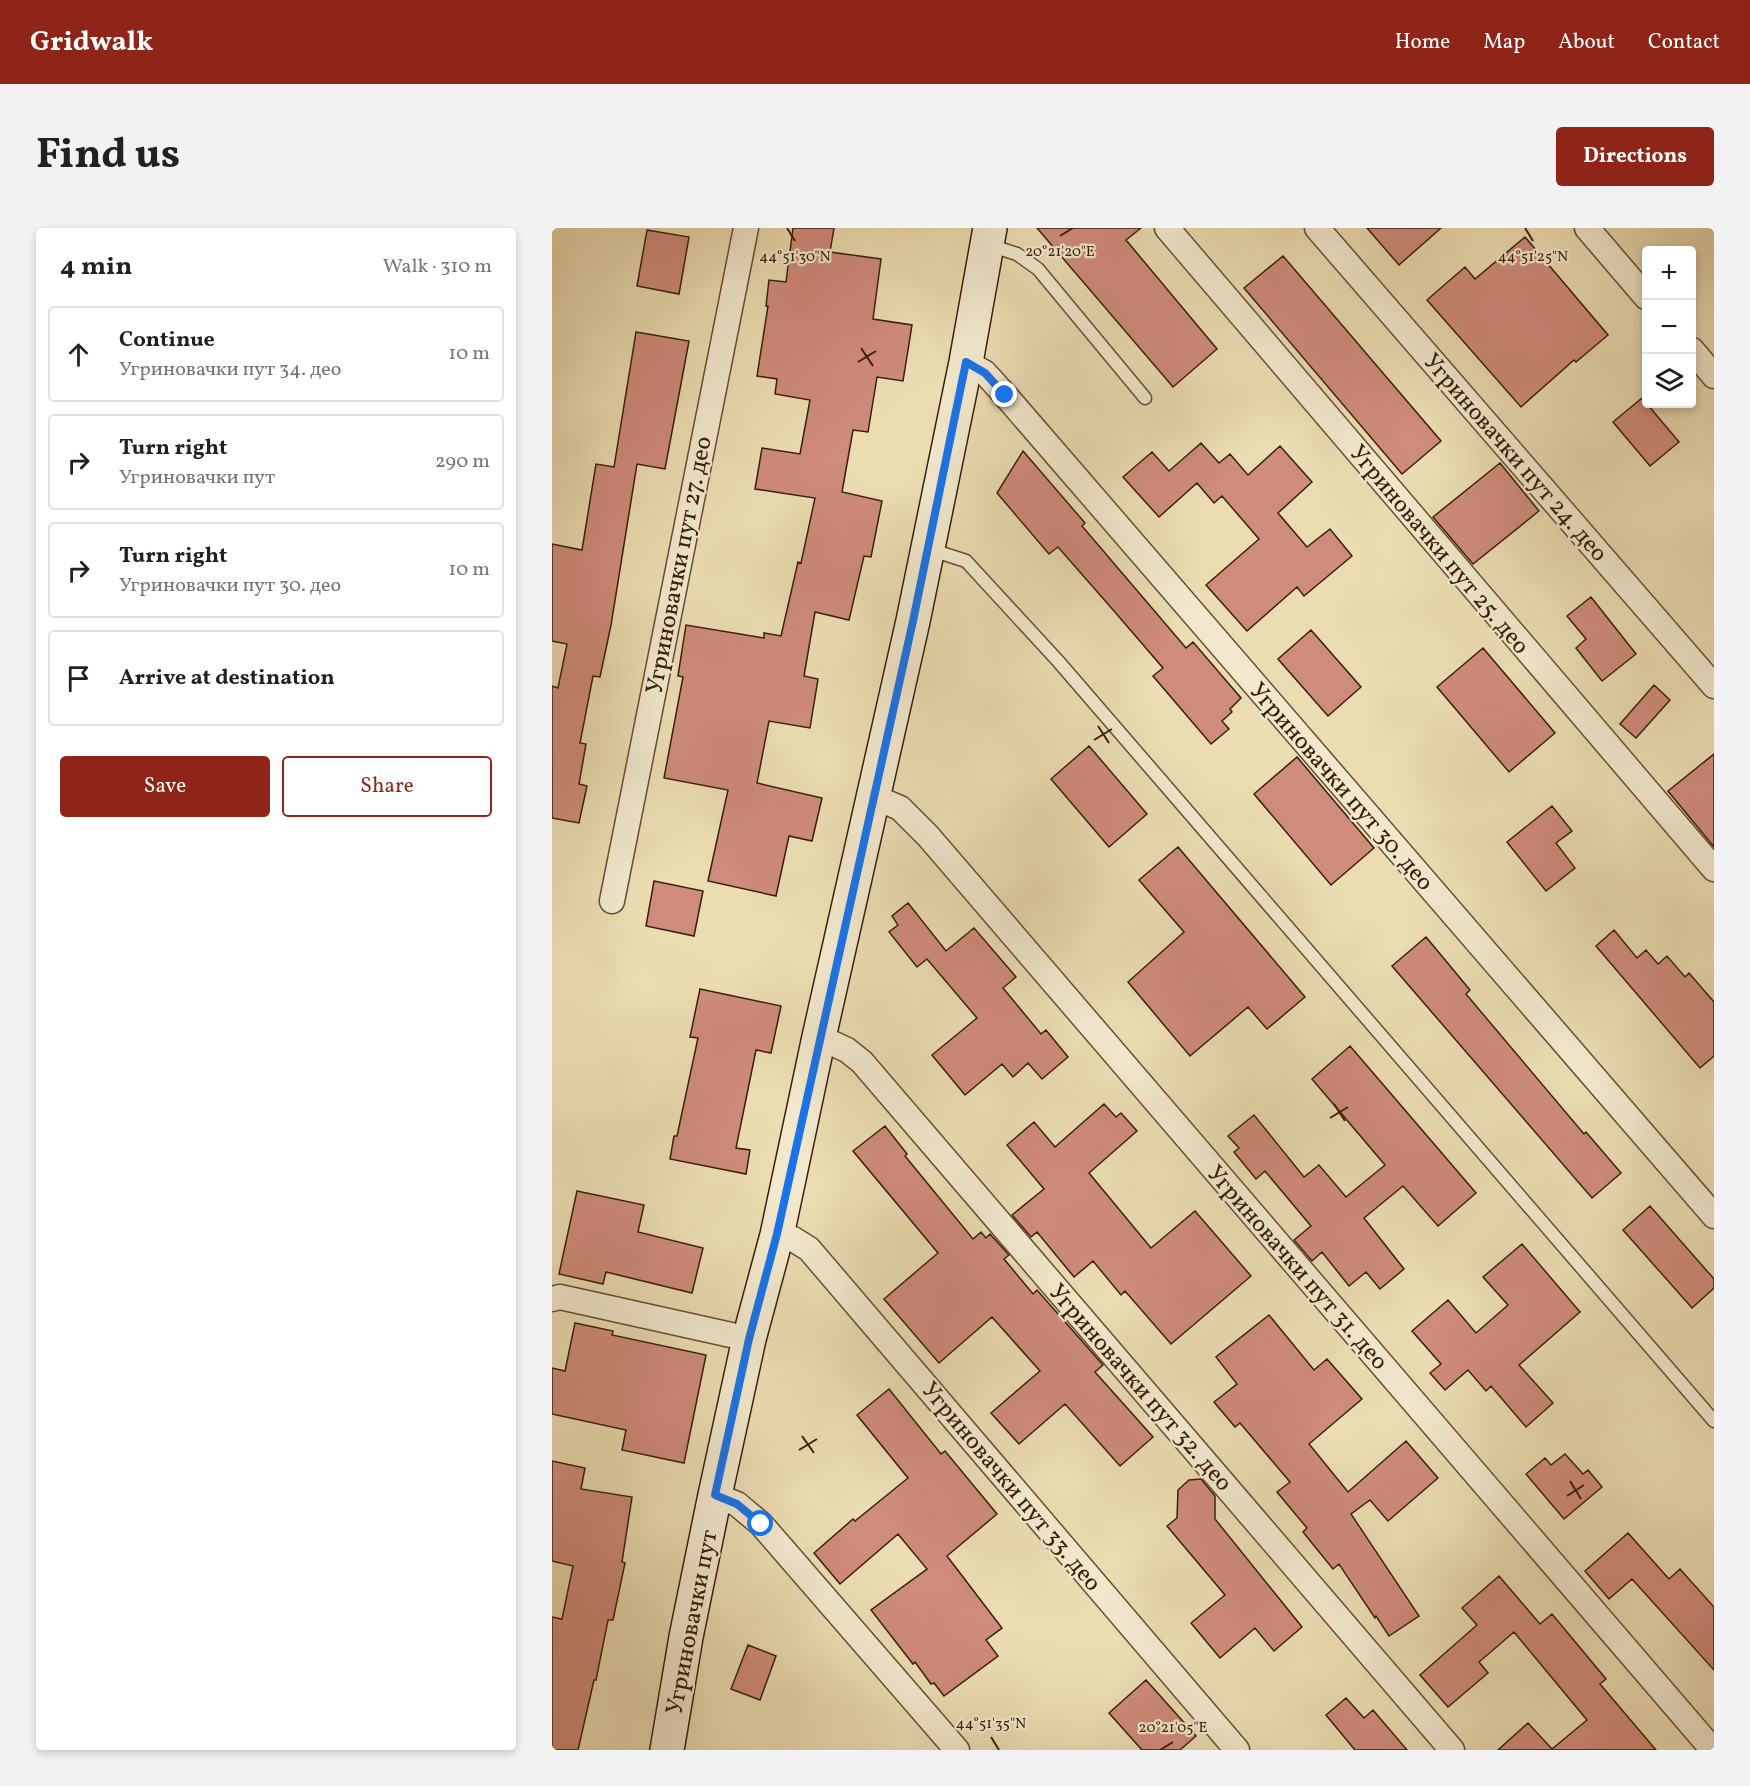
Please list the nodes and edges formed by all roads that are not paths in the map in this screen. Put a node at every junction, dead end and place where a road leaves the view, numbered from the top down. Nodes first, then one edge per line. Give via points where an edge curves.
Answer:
1 (746, 228) edge
2 (1167, 228) edge
3 (1317, 228) edge
4 (1587, 228) edge
5 (989, 236) edge
6 (1642, 291) edge
7 (1695, 354) edge
8 (966, 362) junction
9 (1714, 376) edge
10 (1145, 398) dead end
11 (927, 548) junction
12 (1714, 686) edge
13 (874, 797) junction
14 (1714, 869) edge
15 (612, 902) dead end
16 (819, 1037) junction
17 (1714, 1216) edge
18 (777, 1234) junction
19 (552, 1299) edge
20 (749, 1339) junction
21 (1714, 1421) edge
22 (715, 1495) junction
23 (667, 1750) edge
24 (957, 1750) edge
25 (1237, 1750) edge
26 (1452, 1750) edge
27 (1713, 1750) edge

1 - 15 street, Угриновачки пут 27. део
2 - 14 street, Угриновачки пут 25. део
3 - 12 street, Угриновачки пут 24. део
4 - 6 street
5 - 8 street, Угриновачки пут
5 - 10 lane via 1038,269
7 - 9 street
8 - 11 street, Угриновачки пут
8 - 17 street, Угриновачки пут 30. део via 985,373 1005,395
11 - 13 street, Угриновачки пут
11 - 21 lane via 966,561 1058,662
13 - 16 street, Угриновачки пут
13 - 27 street, Угриновачки пут 31. део via 900,808 928,836
16 - 18 street, Угриновачки пут
16 - 26 street, Угриновачки пут 32. део via 862,1062
18 - 20 street, Угриновачки пут
18 - 25 street, Угриновачки пут 33. део via 809,1249
19 - 20 street
20 - 22 street, Угриновачки пут
22 - 23 street, Угриновачки пут
22 - 24 street via 737,1504 761,1524

